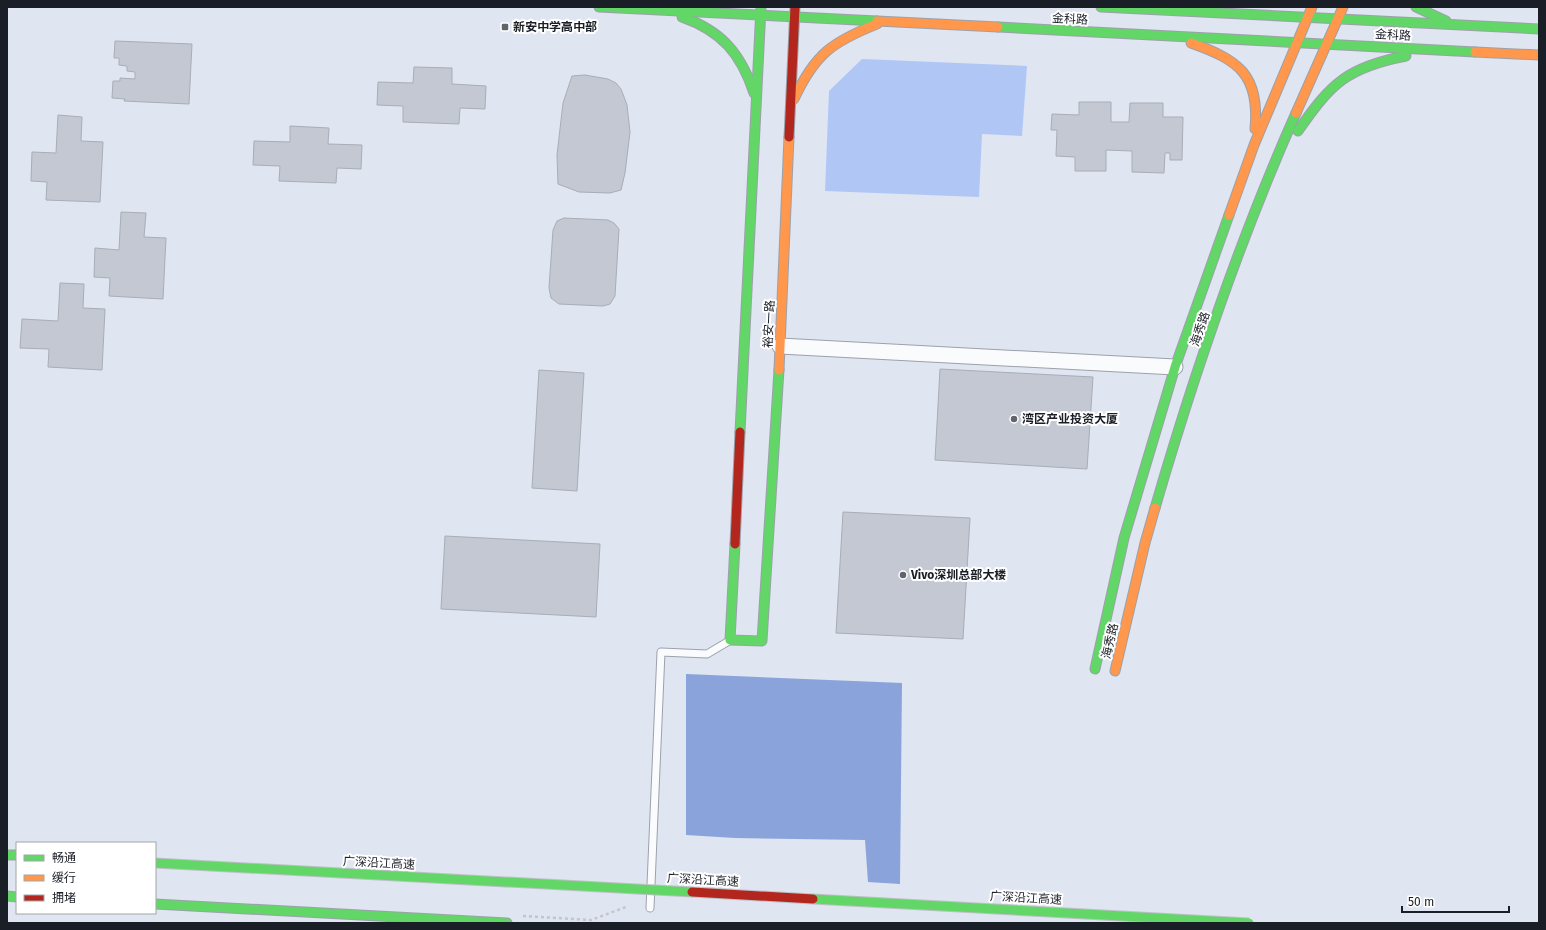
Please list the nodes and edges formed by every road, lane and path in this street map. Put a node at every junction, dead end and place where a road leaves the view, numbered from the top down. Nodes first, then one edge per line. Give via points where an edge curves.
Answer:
1 (599, 7) edge
2 (795, 7) edge
3 (1101, 7) edge
4 (1228, 7) edge
5 (1312, 7) edge
6 (1343, 7) edge
7 (1416, 7) edge
8 (658, 10) junction
9 (761, 11) edge
10 (1208, 12) junction
11 (795, 17) junction
12 (1307, 18) junction
13 (1337, 20) junction
14 (884, 22) junction
15 (1455, 25) junction
16 (1539, 29) edge
17 (1164, 35) junction
18 (1296, 42) junction
19 (1326, 44) junction
20 (1443, 50) junction
21 (1539, 55) edge
22 (757, 105) junction
23 (791, 107) junction
24 (1254, 145) junction
25 (1265, 183) junction
26 (780, 346) junction
27 (1175, 367) junction
28 (730, 640) junction
29 (1095, 669) dead end
30 (1115, 671) dead end
31 (156, 863) edge
32 (156, 904) edge
33 (650, 908) dead end
34 (507, 923) edge
35 (1249, 923) edge

1 - 8 main road, 金科路
2 - 11 main road, 裕安一路
3 - 10 main road, 金科路
4 - 10 main road
5 - 12 main road, 海秀路
6 - 13 main road, 海秀路
7 - 15 main road
8 - 9 main road, 金科路
8 - 22 main road via 703,24 726,42 736,52 750,77
9 - 11 main road, 金科路
9 - 22 main road, 裕安一路
10 - 12 main road, 金科路
11 - 14 main road, 金科路
11 - 23 main road, 裕安一路
12 - 13 main road, 金科路
12 - 18 main road, 海秀路
13 - 15 main road, 金科路
13 - 19 main road, 海秀路
14 - 17 main road, 金科路
14 - 23 main road via 842,39 823,52 807,72
15 - 16 main road, 金科路
17 - 18 main road, 金科路
17 - 24 main road via 1219,53 1248,76 1257,106
18 - 19 main road, 金科路
18 - 24 main road, 海秀路
19 - 20 main road, 金科路
19 - 25 main road, 海秀路
20 - 21 main road, 金科路
20 - 25 main road via 1374,62 1337,82 1316,104
22 - 28 main road, 裕安一路
23 - 26 main road, 裕安一路
24 - 27 main road, 海秀路
25 - 30 main road, 海秀路 via 1180,423 1145,543
26 - 27 street
26 - 28 main road, 裕安一路 via 762,641
27 - 29 main road, 海秀路 via 1124,538
28 - 33 lane via 707,654 661,652
31 - 35 main road, 广深沿江高速, bridge
32 - 34 main road

